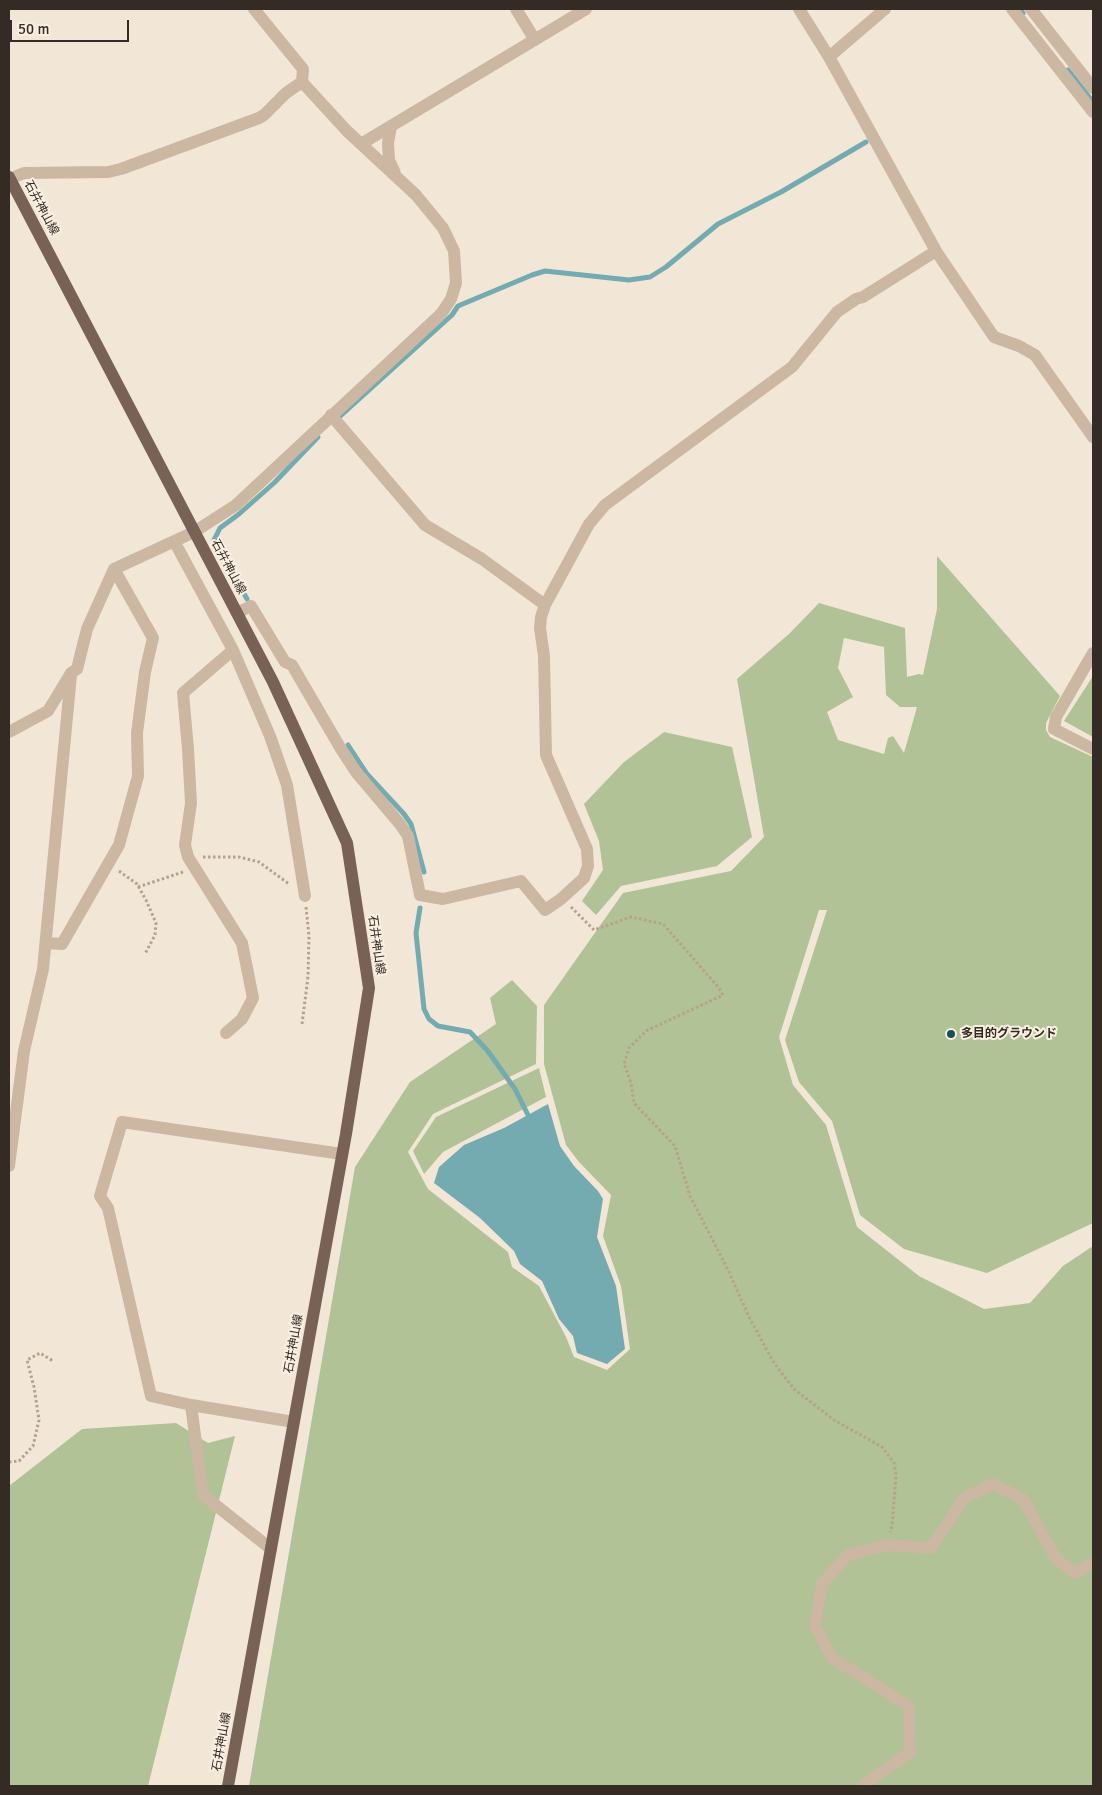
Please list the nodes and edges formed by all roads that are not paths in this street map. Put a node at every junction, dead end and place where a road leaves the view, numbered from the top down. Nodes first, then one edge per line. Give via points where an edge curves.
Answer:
1 (254, 9) edge
2 (516, 9) edge
3 (586, 9) edge
4 (799, 9) edge
5 (885, 9) edge
6 (1012, 9) edge
7 (1031, 9) edge
8 (1050, 33) junction
9 (535, 40) junction
10 (1038, 42) junction
11 (829, 57) junction
12 (302, 82) junction
13 (1093, 88) edge
14 (1093, 112) edge
15 (391, 126) junction
16 (361, 144) junction
17 (395, 176) junction
18 (9, 178) edge
19 (936, 252) junction
20 (335, 419) junction
21 (1093, 437) edge
22 (194, 532) junction
23 (174, 541) junction
24 (114, 569) junction
25 (545, 605) junction
26 (237, 613) junction
27 (233, 650) junction
28 (1093, 654) edge
29 (71, 673) junction
30 (9, 732) edge
31 (1093, 749) edge
32 (305, 896) road end
33 (46, 943) junction
34 (226, 1033) dead end
35 (342, 1154) junction
36 (9, 1166) edge
37 (191, 1405) junction
38 (294, 1422) junction
39 (271, 1549) junction
40 (1093, 1564) edge
41 (228, 1786) edge
42 (862, 1786) edge

1 - 12 street via 303,69
2 - 9 street
3 - 9 street
4 - 11 street
5 - 11 street
6 - 10 street
7 - 8 street
8 - 10 street
8 - 13 street
9 - 15 street
10 - 14 street
11 - 19 street
12 - 16 street
12 - 18 street via 259,118 121,169 24,173
15 - 16 street
15 - 17 street via 388,143
16 - 17 street
17 - 20 street via 416,195 442,228 454,252 456,283 441,314
18 - 22 main road, 石井神山線
19 - 21 street via 994,337 1035,355
19 - 25 street via 837,312 792,367 605,505 589,524
20 - 22 street via 236,505
20 - 25 street via 425,525 482,559
22 - 23 street
22 - 26 main road, 石井神山線
23 - 24 street
23 - 27 street
24 - 29 street via 88,629 77,669
24 - 33 street via 153,638 137,733 138,776 119,845 62,944
25 - 26 street via 540,628 544,656 546,755 587,849 588,866 584,878 545,910 521,881 443,899 420,895 408,836 340,749 292,665 286,662 251,606
26 - 35 main road, 石井神山線 via 273,682 347,843 369,988
27 - 32 street via 287,785
27 - 34 street via 183,692 191,803 185,846 190,863 242,943 253,998 242,1019
28 - 31 street via 1056,717 1054,729
29 - 30 street via 48,711
29 - 33 street
33 - 36 street via 24,1051
35 - 37 street via 122,1122 100,1196 108,1208 151,1396
35 - 38 main road, 石井神山線
37 - 38 street
37 - 39 street via 203,1495
38 - 39 main road, 石井神山線
39 - 41 main road, 石井神山線
40 - 42 street via 1076,1573 1056,1559 1024,1499 993,1484 964,1498 931,1548 885,1544 848,1555 822,1584 815,1626 832,1658 910,1706 910,1752

